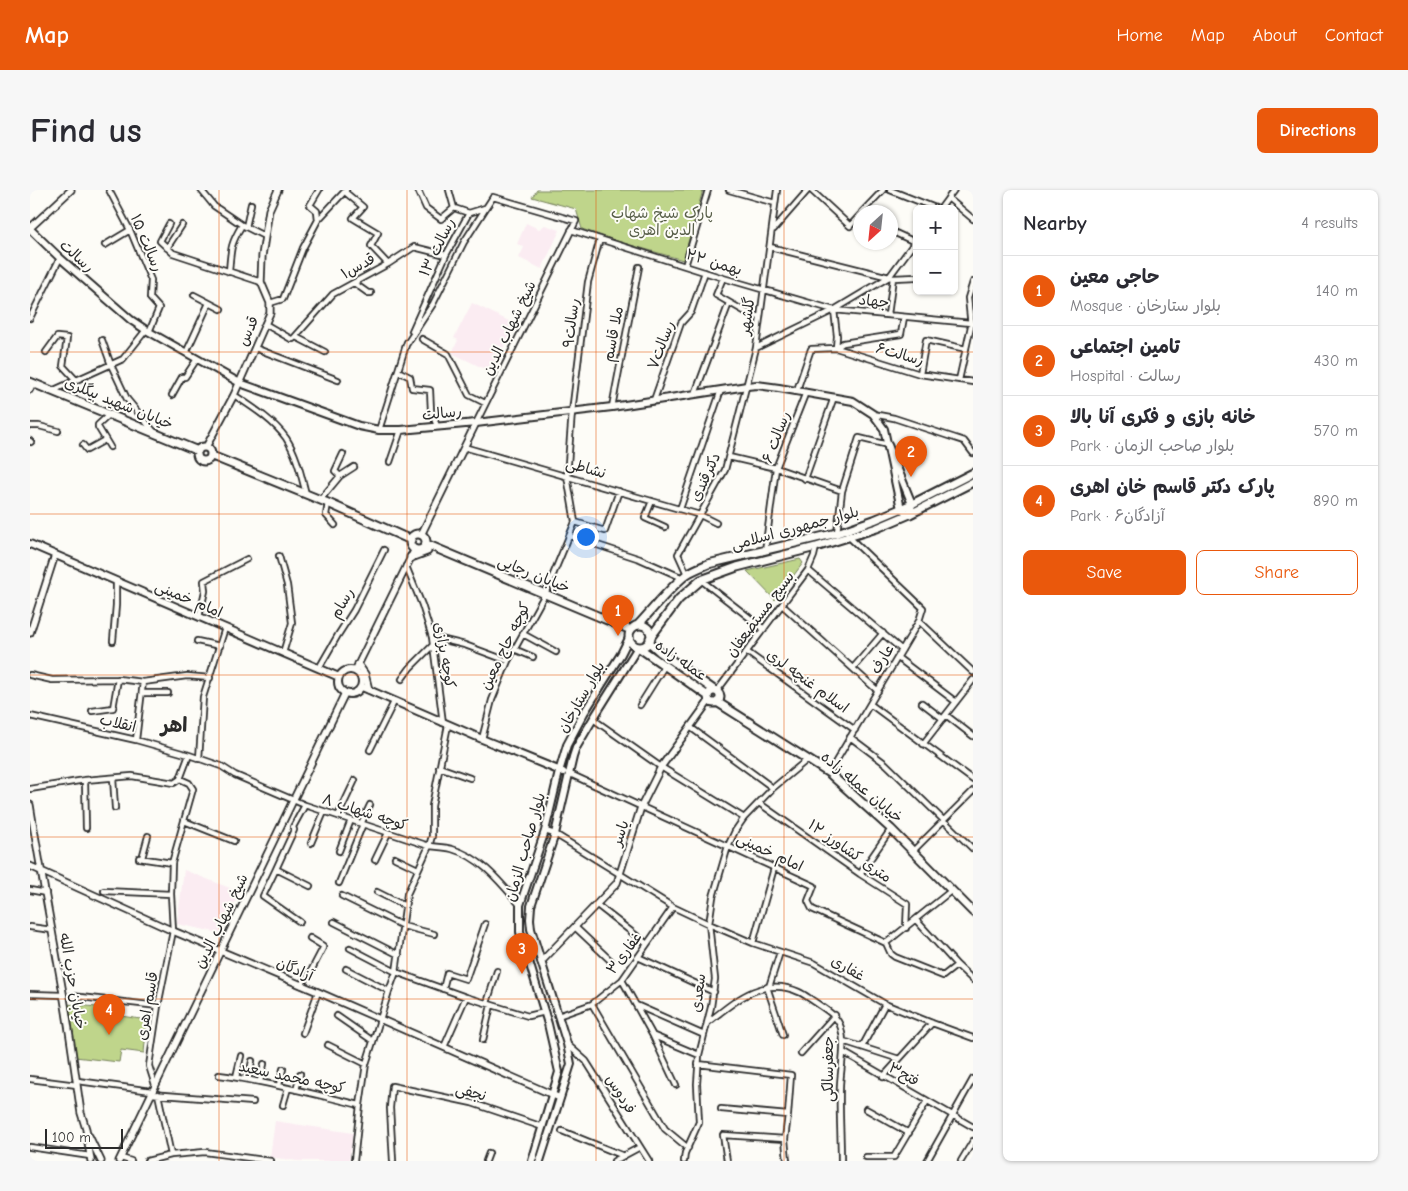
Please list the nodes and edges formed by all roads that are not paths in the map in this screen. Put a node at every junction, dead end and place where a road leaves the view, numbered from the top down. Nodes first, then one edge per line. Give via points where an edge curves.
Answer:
1 (71, 190) edge
2 (109, 190) edge
3 (278, 190) edge
4 (319, 190) edge
5 (418, 190) edge
6 (450, 190) edge
7 (708, 190) edge
8 (729, 190) edge
9 (777, 190) edge
10 (810, 190) edge
11 (890, 190) edge
12 (954, 190) edge
13 (203, 191) edge
14 (346, 191) edge
15 (880, 191) edge
16 (948, 198) junction
17 (775, 203) junction
18 (251, 204) dead end
19 (869, 205) edge
20 (929, 205) edge
21 (942, 205) edge
22 (454, 208) junction
23 (485, 208) junction
24 (469, 212) junction
25 (973, 218) edge
26 (318, 220) junction
27 (853, 223) edge
28 (169, 224) dead end
29 (182, 225) dead end
30 (244, 226) junction
31 (30, 229) edge
32 (130, 230) junction
33 (571, 230) junction
34 (773, 230) junction
35 (898, 235) edge
36 (264, 236) junction
37 (600, 239) junction
38 (913, 240) edge
39 (105, 245) dead end
40 (913, 245) edge
41 (770, 247) junction
42 (168, 248) junction
43 (446, 255) junction
44 (60, 258) junction
45 (388, 264) junction
46 (685, 266) junction
47 (639, 267) dead end
48 (229, 272) junction
49 (704, 272) junction
50 (891, 277) junction
51 (913, 277) edge
52 (723, 278) junction
53 (261, 282) junction
54 (973, 282) edge
55 (354, 283) junction
56 (763, 290) junction
57 (371, 294) dead end
58 (194, 295) dead end
59 (209, 303) junction
60 (270, 303) junction
61 (729, 303) junction
62 (221, 309) dead end
63 (834, 310) junction
64 (888, 315) junction
65 (759, 317) junction
66 (904, 317) junction
67 (30, 318) edge
68 (265, 324) junction
69 (971, 324) junction
70 (147, 331) junction
71 (296, 337) junction
72 (422, 339) dead end
73 (102, 340) dead end
74 (406, 345) junction
75 (255, 348) junction
76 (756, 348) junction
77 (836, 348) junction
78 (966, 349) junction
79 (46, 352) dead end
80 (324, 352) dead end
81 (186, 354) junction
82 (197, 359) junction
83 (110, 365) junction
84 (398, 371) junction
85 (920, 374) junction
86 (76, 380) junction
87 (338, 380) dead end
88 (959, 380) junction
89 (973, 382) edge
90 (240, 383) junction
91 (31, 385) edge
92 (747, 386) junction
93 (721, 390) junction
94 (797, 390) junction
95 (52, 391) junction
96 (806, 392) junction
97 (234, 394) junction
98 (695, 394) junction
99 (172, 395) dead end
100 (834, 397) junction
101 (654, 400) junction
102 (485, 403) junction
103 (612, 406) junction
104 (572, 412) junction
105 (110, 414) junction
106 (873, 414) junction
107 (476, 423) junction
108 (30, 426) edge
109 (437, 426) junction
110 (379, 430) junction
111 (401, 430) junction
112 (58, 431) dead end
113 (156, 434) junction
114 (105, 440) junction
115 (888, 444) junction
116 (83, 445) dead end
117 (464, 446) junction
118 (206, 447) junction
119 (110, 448) dead end
120 (198, 450) junction
121 (973, 453) edge
122 (343, 454) dead end
123 (212, 456) junction
124 (729, 457) junction
125 (390, 462) dead end
126 (354, 467) dead end
127 (776, 468) junction
128 (973, 472) edge
129 (340, 476) junction
130 (567, 476) junction
131 (805, 479) junction
132 (973, 482) edge
133 (619, 491) junction
134 (842, 491) junction
135 (306, 494) junction
136 (320, 500) junction
137 (652, 501) junction
138 (328, 503) junction
139 (912, 504) junction
140 (680, 509) junction
141 (901, 509) junction
142 (910, 514) junction
143 (700, 515) junction
144 (574, 522) junction
145 (716, 523) dead end
146 (335, 525) dead end
147 (665, 527) dead end
148 (837, 534) junction
149 (420, 535) junction
150 (570, 536) junction
151 (849, 537) junction
152 (411, 540) junction
153 (30, 544) edge
154 (426, 544) junction
155 (816, 547) junction
156 (434, 548) junction
157 (415, 549) junction
158 (384, 550) dead end
159 (765, 551) junction
160 (55, 555) junction
161 (279, 556) dead end
162 (411, 557) junction
163 (247, 559) dead end
164 (406, 566) junction
165 (808, 570) junction
166 (685, 576) junction
167 (701, 580) junction
168 (116, 581) junction
169 (545, 594) junction
170 (782, 605) junction
171 (33, 612) edge
172 (199, 617) junction
173 (919, 621) junction
174 (638, 625) junction
175 (225, 628) junction
176 (764, 629) junction
177 (631, 630) junction
178 (30, 634) edge
179 (523, 634) junction
180 (883, 634) junction
181 (432, 637) junction
182 (629, 638) junction
183 (650, 640) junction
184 (112, 641) dead end
185 (198, 641) dead end
186 (434, 645) junction
187 (220, 646) junction
188 (638, 646) junction
189 (514, 649) junction
190 (902, 650) junction
191 (556, 652) dead end
192 (747, 652) junction
193 (284, 653) junction
194 (533, 657) dead end
195 (898, 658) junction
196 (508, 660) junction
197 (665, 665) junction
198 (357, 667) junction
199 (319, 668) junction
200 (853, 668) junction
201 (972, 669) edge
202 (30, 675) edge
203 (339, 677) junction
204 (210, 678) junction
205 (118, 679) junction
206 (402, 679) dead end
207 (973, 680) edge
208 (143, 682) junction
209 (362, 687) junction
210 (369, 690) junction
211 (716, 691) junction
212 (878, 691) junction
213 (142, 693) junction
214 (345, 693) junction
215 (168, 694) dead end
216 (711, 700) junction
217 (394, 702) junction
218 (956, 702) junction
219 (922, 703) dead end
220 (870, 704) junction
221 (640, 705) dead end
222 (92, 711) dead end
223 (30, 716) edge
224 (944, 717) junction
225 (593, 719) junction
226 (446, 724) junction
227 (690, 727) junction
228 (855, 730) junction
229 (973, 736) edge
230 (850, 738) junction
231 (482, 739) junction
232 (136, 740) junction
233 (923, 744) junction
234 (370, 750) dead end
235 (189, 755) junction
236 (199, 759) junction
237 (808, 760) junction
238 (661, 766) junction
239 (439, 767) junction
240 (559, 772) junction
241 (568, 773) junction
242 (829, 773) junction
243 (113, 778) junction
244 (470, 778) dead end
245 (85, 780) junction
246 (180, 780) junction
247 (355, 780) dead end
248 (973, 780) edge
249 (30, 788) edge
250 (773, 788) junction
251 (973, 791) edge
252 (293, 801) junction
253 (759, 803) junction
254 (30, 804) edge
255 (305, 805) junction
256 (370, 805) dead end
257 (641, 807) junction
258 (115, 808) dead end
259 (324, 812) junction
260 (338, 816) junction
261 (744, 818) junction
262 (351, 820) junction
263 (944, 820) junction
264 (184, 821) junction
265 (362, 824) junction
266 (86, 828) dead end
267 (891, 828) junction
268 (545, 831) junction
269 (388, 833) junction
270 (555, 834) junction
271 (148, 836) dead end
272 (234, 841) dead end
273 (311, 843) dead end
274 (429, 846) junction
275 (728, 846) junction
276 (973, 849) edge
277 (339, 851) dead end
278 (913, 851) junction
279 (395, 858) dead end
280 (375, 860) dead end
281 (172, 863) junction
282 (30, 866) edge
283 (774, 868) junction
284 (276, 869) junction
285 (418, 869) junction
286 (40, 871) junction
287 (619, 873) junction
288 (860, 874) junction
289 (339, 883) dead end
290 (310, 886) dead end
291 (30, 890) edge
292 (952, 890) junction
293 (104, 891) dead end
294 (377, 892) dead end
295 (46, 893) junction
296 (171, 894) junction
297 (342, 896) dead end
298 (597, 904) junction
299 (520, 905) junction
300 (405, 906) junction
301 (673, 907) junction
302 (973, 912) edge
303 (916, 920) junction
304 (300, 922) dead end
305 (334, 922) dead end
306 (485, 924) dead end
307 (709, 924) junction
308 (403, 926) junction
309 (30, 927) edge
310 (575, 927) junction
311 (906, 928) junction
312 (52, 930) junction
313 (173, 931) junction
314 (434, 934) dead end
315 (310, 938) dead end
316 (753, 943) junction
317 (886, 943) junction
318 (647, 944) junction
319 (350, 948) dead end
320 (220, 951) junction
321 (780, 952) junction
322 (399, 955) junction
323 (638, 956) junction
324 (611, 961) dead end
325 (541, 962) junction
326 (957, 965) junction
327 (346, 969) dead end
328 (496, 971) dead end
329 (396, 972) junction
330 (622, 980) junction
331 (973, 980) edge
332 (301, 985) junction
333 (768, 987) junction
334 (443, 989) junction
335 (389, 991) junction
336 (318, 992) junction
337 (714, 992) junction
338 (30, 994) edge
339 (63, 995) junction
340 (72, 996) dead end
341 (466, 997) junction
342 (489, 1004) junction
343 (592, 1004) junction
344 (636, 1004) junction
345 (885, 1004) junction
346 (158, 1006) junction
347 (545, 1012) junction
348 (835, 1015) junction
349 (337, 1016) dead end
350 (558, 1016) junction
351 (380, 1020) junction
352 (932, 1023) junction
353 (707, 1024) junction
354 (303, 1032) dead end
355 (704, 1035) junction
356 (653, 1036) junction
357 (783, 1036) dead end
358 (973, 1038) edge
359 (483, 1040) dead end
360 (373, 1041) junction
361 (843, 1041) junction
362 (567, 1044) junction
363 (328, 1046) dead end
364 (444, 1047) junction
365 (862, 1047) junction
366 (843, 1052) junction
367 (801, 1053) dead end
368 (699, 1055) junction
369 (242, 1056) dead end
370 (899, 1059) junction
371 (252, 1060) dead end
372 (264, 1064) dead end
373 (366, 1064) junction
374 (698, 1064) junction
375 (283, 1069) dead end
376 (300, 1074) dead end
377 (219, 1075) dead end
378 (236, 1077) junction
379 (883, 1077) junction
380 (30, 1079) edge
381 (248, 1079) junction
382 (973, 1079) edge
383 (260, 1081) junction
384 (78, 1083) junction
385 (278, 1085) junction
386 (676, 1085) dead end
387 (288, 1088) junction
388 (153, 1090) junction
389 (296, 1090) junction
390 (158, 1094) junction
391 (551, 1095) junction
392 (560, 1098) junction
393 (927, 1101) junction
394 (253, 1102) dead end
395 (283, 1105) dead end
396 (360, 1105) junction
397 (720, 1109) dead end
398 (866, 1109) dead end
399 (788, 1115) junction
400 (953, 1116) junction
401 (543, 1127) junction
402 (973, 1127) edge
403 (86, 1130) junction
404 (562, 1131) dead end
405 (908, 1133) junction
406 (785, 1139) junction
407 (973, 1141) edge
408 (30, 1147) edge
409 (640, 1147) junction
410 (688, 1148) junction
411 (489, 1152) dead end
412 (170, 1155) junction
413 (624, 1156) junction
414 (90, 1158) edge
415 (866, 1158) dead end
416 (120, 1159) edge
417 (258, 1160) edge
418 (101, 1161) edge
419 (132, 1161) edge
420 (147, 1161) edge
421 (272, 1161) edge
422 (354, 1161) edge
423 (393, 1161) edge
424 (486, 1161) edge
425 (532, 1161) edge
426 (540, 1161) edge
427 (614, 1161) edge
428 (649, 1161) edge
429 (684, 1161) edge
430 (727, 1161) edge
431 (787, 1161) edge
432 (841, 1161) edge
433 (927, 1161) edge
434 (961, 1161) edge

1 - 31 street
2 - 32 street, رسالت ۱۵
3 - 36 street, قدس via 269,210
4 - 26 street via 310,205 317,212
5 - 22 street via 426,208 441,219
6 - 22 street
7 - 46 street
8 - 17 street
9 - 17 street, گلشهر
10 - 27 street via 850,226
10 - 34 street
11 - 20 street
12 - 16 street
13 - 30 street via 214,206
14 - 26 street
14 - 45 street via 363,207 353,218 378,233 371,246
15 - 19 street
16 - 21 street
16 - 25 street
17 - 34 street, گلشهر
18 - 30 street
22 - 24 street
23 - 24 street, رسالت ۱۳
23 - 33 street via 493,197 576,221
23 - 74 street, رسالت ۱۳ via 433,304
24 - 43 street, رسالت ۱۳
26 - 60 street via 283,299
28 - 42 street via 160,241
29 - 42 street
30 - 36 street
30 - 48 street via 233,241
31 - 44 main road, رسالت
32 - 39 street
32 - 70 street, رسالت ۱۵ via 151,280 150,298 159,308
33 - 37 street, ۲۲ بهمن
33 - 102 street, شیخ شهاب الدین
34 - 41 street, گلشهر
35 - 38 street
36 - 53 street, قدس
37 - 46 street, ۲۲ بهمن
37 - 104 street, رسالت۹ via 588,282
40 - 50 street
41 - 50 street
41 - 56 street, گلشهر
42 - 48 street via 173,253
43 - 45 street, قدس۱ via 414,247
43 - 74 street, رسالت ۱۳
44 - 67 street
44 - 70 main road, رسالت
45 - 55 street, قدس۱
46 - 49 street, ۲۲ بهمن
47 - 103 street, ملا قاسم
48 - 53 street
49 - 52 street, ۲۲ بهمن
49 - 101 street, رسالت۷ via 691,312 681,323
50 - 51 street
50 - 63 street
50 - 64 street
52 - 56 street, ۲۲ بهمن
52 - 61 street via 716,295
53 - 60 street, قدس
54 - 69 street via 968,298
55 - 57 street
55 - 71 street, قدس۱ via 333,294
56 - 63 street, ۲۲ بهمن
56 - 65 street, گلشهر
58 - 59 street
59 - 62 street
59 - 81 street
60 - 68 street, قدس
61 - 65 street
61 - 98 street
63 - 64 street, جهاد
63 - 76 street
63 - 77 street
64 - 66 street, جهاد
65 - 76 street, گلشهر
66 - 69 street, جهاد
66 - 77 street via 901,334 843,343
68 - 71 street via 291,339
68 - 75 street, قدس
69 - 78 street
70 - 81 main road, رسالت
70 - 83 street via 123,359
71 - 80 street
72 - 102 street via 448,354 469,395
73 - 83 street
74 - 84 street, رسالت ۱۳
75 - 87 street
75 - 90 street, قدس
76 - 92 street, گلشهر
77 - 85 street, رسالت۶
77 - 94 street via 811,349
78 - 85 street via 926,340
78 - 88 street
79 - 86 street via 58,337 67,338 63,366
81 - 82 main road, رسالت
82 - 90 main road, رسالت
82 - 99 street
83 - 86 street
83 - 113 street via 127,399
84 - 109 street via 410,377 412,388 430,390 431,411
84 - 110 street, رسالت ۱۳
85 - 88 street, رسالت۶
86 - 95 street
88 - 89 street, رسالت۶
90 - 97 street, قدس
90 - 110 main road, رسالت via 359,426
91 - 95 main road, خیابان شهید بیگلری
92 - 93 main road, رسالت
92 - 94 main road, رسالت
92 - 124 street, دکترقندی
93 - 98 main road, رسالت
93 - 140 street
94 - 96 main road, رسالت
95 - 105 main road, خیابان شهید بیگلری
96 - 100 main road, رسالت
96 - 127 street, رسالت ۶
97 - 118 street, قدس
97 - 135 street via 286,438 299,466
98 - 101 main road, رسالت
100 - 106 main road, رسالت via 853,401
100 - 131 street
101 - 103 main road, رسالت
102 - 107 street, شیخ شهاب الدین
103 - 104 main road, رسالت
104 - 107 main road, رسالت
104 - 130 street, رسالت۹
105 - 113 main road, خیابان شهید بیگلری
105 - 114 street via 98,425
106 - 115 main road, رسالت via 884,429
106 - 121 street via 964,441
107 - 109 main road, رسالت
107 - 117 street, شیخ شهاب الدین
108 - 112 street
109 - 111 main road, رسالت
110 - 111 main road, رسالت
111 - 125 street
113 - 120 main road, خیابان شهید بیگلری
114 - 116 street via 87,450
114 - 119 street
115 - 134 street via 859,438
115 - 139 main road, رسالت
115 - 141 main road, رسالت
117 - 130 street, نشاطی
117 - 149 street, شیخ شهاب الدین
118 - 120 main road
118 - 123 main road
120 - 123 main road via 197,456 202,461
122 - 129 street via 335,471
123 - 135 main road
124 - 127 street
124 - 143 street, دکترقندی
126 - 129 street
127 - 131 street
127 - 159 street, رسالت ۶
128 - 139 main road, بلوار جمهوری اسلامی
129 - 136 street
130 - 133 street, نشاطی
130 - 144 street, رسالت۹
131 - 134 street
132 - 142 main road, بلوار جمهوری اسلامی
133 - 137 street, نشاطی
133 - 144 street via 605,531
134 - 148 street
135 - 136 main road
136 - 138 main road
137 - 140 street, نشاطی
137 - 147 street via 645,518
138 - 146 street via 326,515
138 - 152 main road
139 - 141 main road, بلوار جمهوری اسلامی
139 - 142 main road
140 - 143 street, نشاطی
141 - 142 main road
141 - 148 main road, بلوار جمهوری اسلامی
142 - 151 main road, بلوار جمهوری اسلامی
143 - 145 street, نشاطی
143 - 166 street, دکترقندی via 678,554
144 - 150 street, کوچه حاج معین
148 - 159 main road, بلوار جمهوری اسلامی
149 - 152 main road
149 - 154 main road
150 - 166 street
150 - 169 street, کوچه حاج معین
151 - 155 main road, بلوار جمهوری اسلامی
151 - 173 street via 923,608
152 - 157 main road
153 - 160 main road, امام خمینی
154 - 156 main road, خیابان رجایی
154 - 157 main road via 422,549
155 - 165 street, بسیج مستضعفان
155 - 167 main road, بلوار جمهوری اسلامی via 737,567
156 - 162 main road
156 - 169 main road, خیابان رجایی
157 - 162 street
158 - 199 street, رسام via 354,610
159 - 166 main road, بلوار جمهوری اسلامی via 708,564
160 - 168 main road, امام خمینی
160 - 171 street
161 - 193 street via 292,623
162 - 164 street
163 - 172 street via 204,581
164 - 181 street, کوچه بزازی
164 - 198 street
165 - 170 street, بسیج مستضعفان
165 - 180 street
166 - 174 main road, بلوار جمهوری اسلامی
167 - 176 street
167 - 183 main road, بلوار جمهوری اسلامی via 679,599
168 - 172 main road, امام خمینی
168 - 184 street
169 - 177 main road, خیابان رجایی
169 - 179 street, کوچه حاج معین
170 - 176 street, بسیج مستضعفان
170 - 200 street
171 - 178 street
172 - 175 main road, امام خمینی
173 - 190 street, عارف
173 - 201 street
174 - 177 main road
174 - 183 main road via 649,630
175 - 187 street
175 - 193 main road, امام خمینی
176 - 192 street, بسیج مستضعفان
177 - 182 main road
179 - 189 street, کوچه حاج معین
179 - 191 street
180 - 190 street
180 - 200 street
181 - 186 street, کوچه بزازی
181 - 196 street
182 - 188 main road
182 - 240 main road, بلوار ستارخان via 567,745
183 - 188 main road via 642,647
183 - 211 main road, عمله زاده via 660,652
185 - 187 street
186 - 206 street
186 - 226 street, کوچه بزازی
187 - 204 street
188 - 197 main road, عمله زاده
188 - 225 main road, بلوار ستارخان
189 - 194 street
189 - 196 street, کوچه حاج معین
190 - 195 street, عارف
192 - 211 street, بسیج مستضعفان
192 - 228 street, اسلام غنچه لری
193 - 199 main road, امام خمینی
195 - 212 street, عارف
195 - 218 street
196 - 231 street, کوچه حاج معین via 492,700
197 - 216 main road, عمله زاده
197 - 221 street
198 - 203 main road via 344,671
198 - 209 main road
198 - 210 street via 364,674
199 - 203 main road, امام خمینی
200 - 212 street
202 - 205 street via 52,680
203 - 214 main road via 338,685
204 - 208 street via 187,676
204 - 236 street via 203,697
205 - 208 street
205 - 222 street via 113,708
207 - 218 street
208 - 213 street
209 - 210 main road
209 - 214 main road via 357,693
210 - 217 main road
211 - 216 main road via 711,691
211 - 216 main road via 720,697
212 - 220 street, عارف
213 - 215 street
213 - 232 street
214 - 252 street, شیخ شهاب الدین
216 - 227 street, یاسر
216 - 237 main road, خیابان عمله زاده
217 - 226 main road
217 - 234 street
218 - 224 street
219 - 224 street
220 - 228 street, عارف
220 - 233 street
223 - 232 street, انقلاب
224 - 229 street
224 - 233 street
225 - 238 street
225 - 241 main road, بلوار ستارخان via 576,748
226 - 231 main road
226 - 239 street, کوچه بزازی
227 - 238 street, یاسر
227 - 250 street
228 - 230 street, عارف
230 - 242 street, عارف
230 - 263 street via 886,764
231 - 240 main road
232 - 235 street, انقلاب
233 - 248 street
235 - 236 street, انقلاب
235 - 246 street
236 - 252 street, کوچه شهاب ۸ via 221,766
237 - 242 main road, خیابان عمله زاده
237 - 250 street
238 - 257 street, یاسر
238 - 261 street
239 - 244 street
239 - 274 street, کوچه بزازی
240 - 241 main road
240 - 268 main road, بلوار صاحب الزمان
241 - 257 street, امام خمینی
241 - 270 main road, بلوار صاحب الزمان
242 - 267 main road, خیابان عمله زاده
243 - 245 street
243 - 246 street via 132,776 174,783
243 - 258 street
245 - 249 street
245 - 266 street
246 - 264 street, قاسم اهری via 189,783 193,789
247 - 260 street
250 - 253 street
251 - 263 street
252 - 255 street, کوچه شهاب ۸
252 - 320 street, شیخ شهاب الدین
253 - 261 street
253 - 288 street, ۱۲ متری کشاورز
254 - 286 street, خیابان حزب الله
255 - 259 street, کوچه شهاب ۸
255 - 284 street
256 - 265 street
257 - 275 street, امام خمینی
257 - 287 street, یاسر
259 - 260 street, کوچه شهاب ۸
259 - 273 street
260 - 262 street, کوچه شهاب ۸
261 - 275 street
262 - 265 street, کوچه شهاب ۸
262 - 277 street
263 - 276 street
263 - 278 street
264 - 272 street
264 - 281 street, قاسم اهری
265 - 269 street, کوچه شهاب ۸
265 - 289 street
267 - 278 main road, خیابان عمله زاده
267 - 288 street
268 - 270 street, غفاری
268 - 299 main road, بلوار صاحب الزمان
269 - 274 street, کوچه شهاب ۸
269 - 280 street
270 - 287 street, غفاری
270 - 325 main road, بلوار صاحب الزمان via 531,906 531,929
271 - 281 street via 141,858
274 - 285 street, کوچه بزازی
274 - 299 street, کوچه شهاب ۸ via 451,848 468,855 493,875
275 - 283 street, امام خمینی
275 - 307 street via 713,897
278 - 292 main road, خیابان عمله زاده
279 - 285 street
281 - 296 street, قاسم اهری
282 - 286 street, آزادگان
283 - 316 street
283 - 317 street, امام خمینی via 814,886 808,901 812,908
284 - 290 street
284 - 304 street via 263,896
285 - 300 street, کوچه بزازی
286 - 295 street, خیابان حزب الله
286 - 313 street, آزادگان
287 - 298 street, یاسر via 617,883
287 - 301 street, غفاری
288 - 311 street, ۱۲ متری کشاورز via 907,904
291 - 295 street
292 - 302 main road, خیابان عمله زاده
292 - 303 street
293 - 296 street
294 - 300 street
295 - 312 street, خیابان حزب الله
296 - 313 street, قاسم اهری
297 - 308 street
298 - 310 street, یاسر
298 - 318 street
299 - 347 main road, بلوار صاحب الزمان via 520,932
300 - 308 street, کوچه بزازی
301 - 307 street, غفاری
301 - 318 street, غفاری۳
303 - 311 street
303 - 326 street
305 - 322 street
306 - 334 street via 466,979 447,973
307 - 316 street, غفاری
307 - 337 street, سعدی
308 - 314 street
308 - 322 street, کوچه بزازی
309 - 312 street
310 - 324 street
310 - 325 street, یاسر
311 - 317 street
312 - 339 street, خیابان حزب الله
313 - 320 street, آزادگان
313 - 346 street, قاسم اهری
315 - 332 street via 323,948
316 - 321 street, غفاری
317 - 326 street via 895,957 943,976
318 - 323 street, غفاری۳
319 - 329 street
320 - 332 street, آزادگان
320 - 388 street, شیخ شهاب الدین
321 - 333 street
321 - 345 street, غفاری via 814,963
322 - 329 street, کوچه بزازی
323 - 330 street, غفاری۳
323 - 337 street
325 - 350 main road, بلوار صاحب الزمان
326 - 331 street
327 - 335 street
328 - 342 street
329 - 334 street
329 - 335 street, کوچه بزازی
330 - 343 street, غفاری۳
330 - 344 street
332 - 336 street, آزادگان
333 - 348 street, جعفرسالکی via 798,991
333 - 353 street, جعفرسالکی via 744,995
333 - 357 street
334 - 341 street
335 - 351 street, کوچه بزازی
336 - 351 street, آزادگان
336 - 354 street
337 - 353 street, سعدی
338 - 339 street
339 - 384 street, خیابان حزب الله
340 - 346 street
341 - 342 street
341 - 364 street
342 - 347 street via 528,1016
342 - 359 street
343 - 350 street, غفاری۳
343 - 410 street via 665,1129
344 - 355 street
344 - 356 street
345 - 352 street, غفاری
345 - 365 street
346 - 388 street, قاسم اهری via 150,1066
347 - 391 main road, بلوار صاحب الزمان via 558,1072
348 - 361 street, جعفرسالکی
348 - 367 street
349 - 360 street
350 - 362 main road, بلوار صاحب الزمان
351 - 360 street, کوچه بزازی
351 - 364 street, آزادگان
352 - 358 street, غفاری
352 - 370 street
353 - 355 street, سعدی
355 - 368 street, سعدی
356 - 368 street
356 - 386 street
360 - 373 street, کوچه بزازی
361 - 365 street
361 - 366 street, جعفرسالکی
362 - 392 main road, بلوار صاحب الزمان via 571,1064
362 - 409 street, فردوس via 586,1061
363 - 373 street
364 - 391 street, آزادگان
365 - 370 street
366 - 379 street, فتح۳
366 - 432 street, جعفرسالکی
368 - 374 street, سعدی
369 - 378 street
370 - 379 street
371 - 381 street
372 - 383 street
373 - 396 street, کوچه بزازی
374 - 399 street via 792,1074
374 - 410 street, سعدی via 699,1122
375 - 385 street
376 - 389 street
377 - 378 street, کوچه محمد سعید
378 - 381 street, کوچه محمد سعید
379 - 393 street, فتح۳
380 - 384 street
381 - 383 street, کوچه محمد سعید
382 - 400 street
383 - 385 street, کوچه محمد سعید
384 - 388 street
384 - 403 street, خیابان حزب الله
385 - 387 street, کوچه محمد سعید
387 - 389 street, کوچه محمد سعید
387 - 395 street
388 - 390 street
388 - 416 street, شیخ شهاب الدین
389 - 396 street, کوچه محمد سعید
390 - 394 street
390 - 412 street
391 - 392 street, آزادگان
391 - 401 main road, بلوار صاحب الزمان
392 - 426 main road, بلوار صاحب الزمان
393 - 400 street, فتح۳
393 - 405 street
396 - 422 street, کوچه بزازی
397 - 399 street
398 - 405 street
399 - 406 street
400 - 402 street, فتح۳
400 - 433 street
401 - 423 street, نجفی via 472,1103 392,1086
401 - 425 main road, بلوار صاحب الزمان
403 - 414 street, خیابان حزب الله
403 - 418 street
404 - 413 street
405 - 415 street via 894,1157
406 - 430 street via 723,1135
406 - 431 street
407 - 434 street
408 - 414 street
409 - 413 street
409 - 428 street, فردوس
410 - 429 street, سعدی
411 - 424 street
412 - 417 street via 205,1152
412 - 420 street
413 - 427 street
416 - 419 street
417 - 421 street

